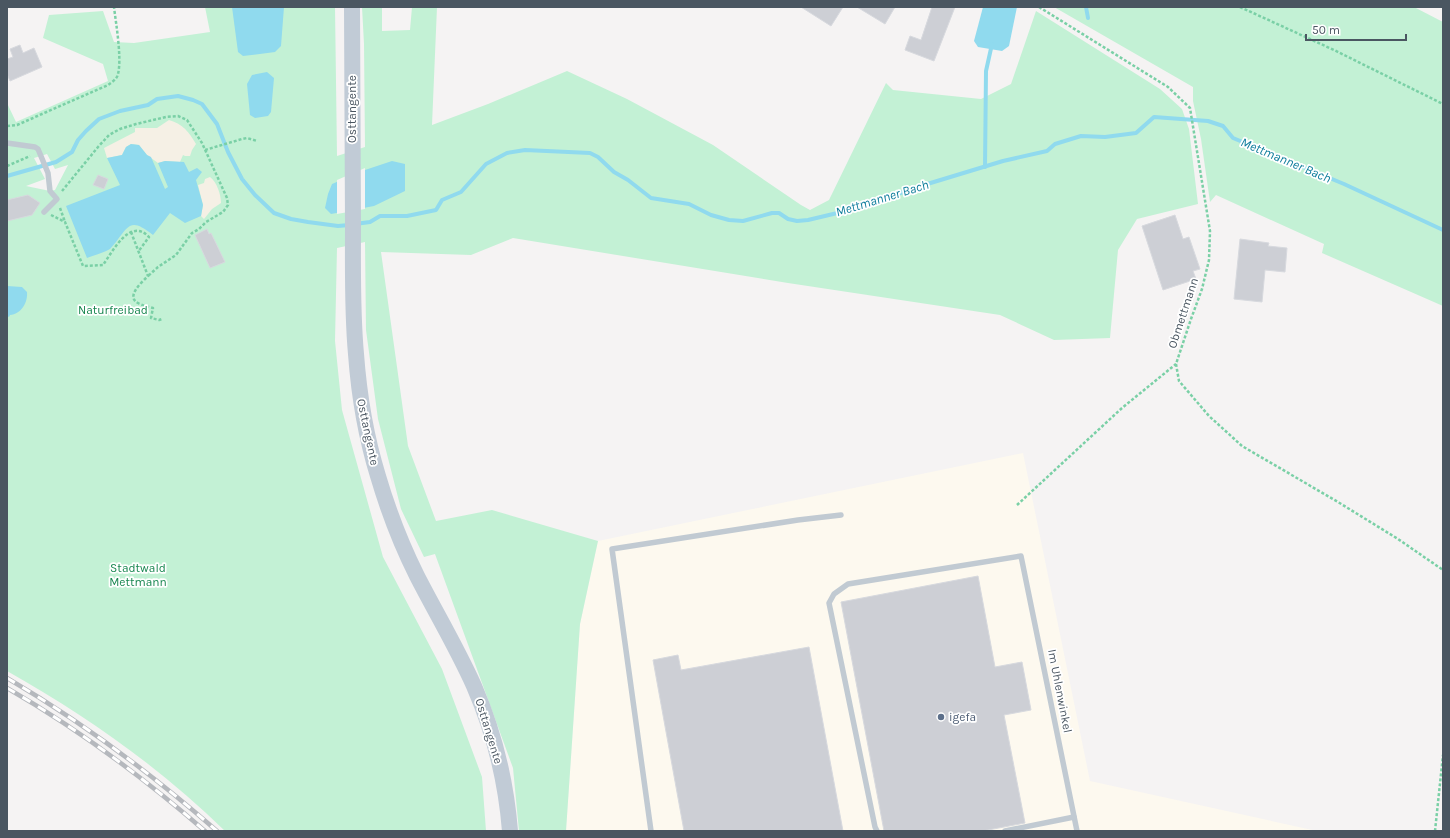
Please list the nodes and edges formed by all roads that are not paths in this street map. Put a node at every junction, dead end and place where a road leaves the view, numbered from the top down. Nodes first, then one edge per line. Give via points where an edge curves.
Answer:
1 (352, 7) edge
2 (7, 143) edge
3 (44, 212) road end
4 (841, 515) dead end
5 (1074, 817) junction
6 (510, 831) edge
7 (651, 831) edge
8 (877, 831) edge
9 (1005, 831) edge
10 (1077, 831) edge

1 - 6 main road, Osttangente via 354,336 365,423 378,476 393,521 409,559 459,654 492,735 507,804
2 - 3 lane via 35,147 40,151 48,173 50,191 57,199
4 - 7 lane via 612,549
5 - 8 lane, Im Uhlenwinkel via 1022,556 848,584 834,594 829,603
5 - 9 lane
5 - 10 lane, Im Uhlenwinkel

